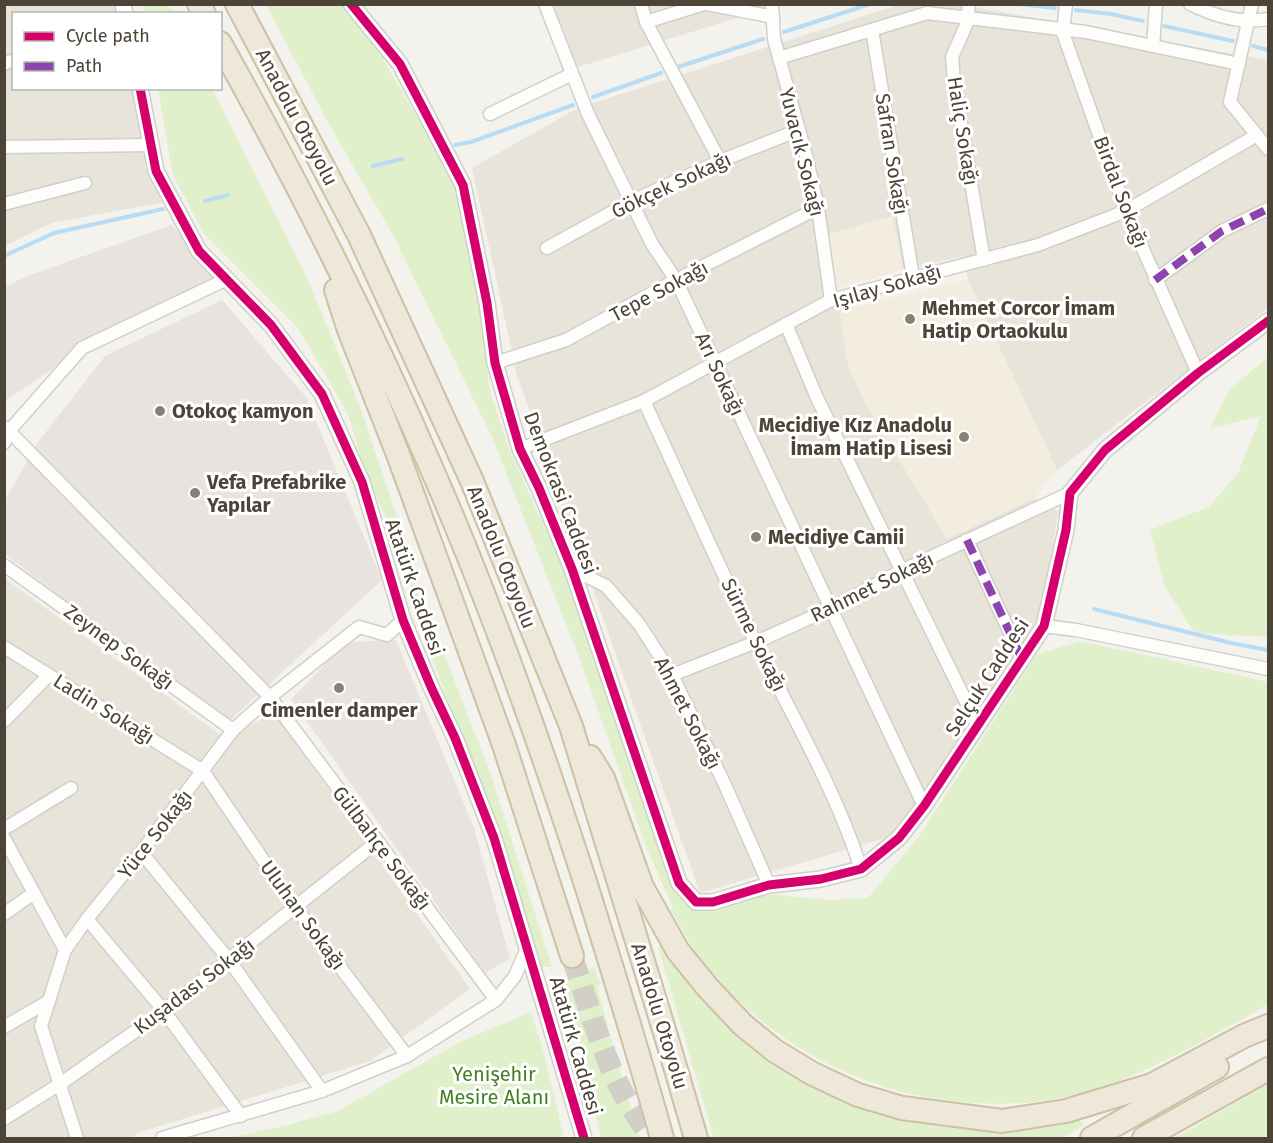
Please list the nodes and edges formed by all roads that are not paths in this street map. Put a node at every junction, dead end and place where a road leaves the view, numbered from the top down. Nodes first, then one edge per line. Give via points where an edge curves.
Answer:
1 (237, 4) edge
2 (351, 4) edge
3 (545, 4) edge
4 (641, 4) edge
5 (706, 4) edge
6 (969, 4) edge
7 (1066, 4) edge
8 (1156, 4) edge
9 (1190, 4) edge
10 (1252, 4) edge
11 (772, 11) edge
12 (968, 18) junction
13 (1269, 19) edge
14 (1248, 21) junction
15 (646, 22) junction
16 (1063, 29) junction
17 (872, 30) junction
18 (222, 46) edge
19 (1153, 46) junction
20 (779, 58) junction
21 (1239, 64) junction
22 (572, 74) junction
23 (140, 90) edge
24 (490, 114) dead end
25 (799, 130) junction
26 (1257, 135) junction
27 (151, 145) junction
28 (4, 147) edge
29 (1269, 149) edge
30 (720, 161) junction
31 (85, 183) dead end
32 (632, 201) junction
33 (4, 204) edge
34 (818, 208) junction
35 (1269, 209) edge
36 (1126, 211) junction
37 (312, 214) junction
38 (547, 248) dead end
39 (984, 260) junction
40 (913, 277) junction
41 (226, 279) junction
42 (676, 280) junction
43 (1155, 280) junction
44 (831, 300) junction
45 (1269, 321) edge
46 (786, 324) junction
47 (715, 361) junction
48 (495, 363) junction
49 (1198, 373) junction
50 (644, 400) junction
51 (6, 434) edge
52 (520, 449) junction
53 (1070, 493) junction
54 (967, 540) junction
55 (4, 565) edge
56 (572, 569) junction
57 (901, 571) junction
58 (830, 609) junction
59 (404, 620) junction
60 (1044, 626) junction
61 (756, 642) junction
62 (4, 647) edge
63 (1022, 659) junction
64 (1269, 669) edge
65 (49, 675) junction
66 (672, 675) junction
67 (270, 697) junction
68 (4, 721) edge
69 (571, 726) junction
70 (978, 726) junction
71 (233, 730) junction
72 (203, 771) junction
73 (71, 788) dead end
74 (924, 806) junction
75 (4, 829) edge
76 (4, 838) edge
77 (377, 842) junction
78 (141, 852) junction
79 (861, 869) junction
80 (769, 885) junction
81 (34, 893) junction
82 (696, 902) joint
83 (295, 907) junction
84 (4, 914) edge
85 (87, 919) junction
86 (528, 946) junction
87 (65, 950) junction
88 (572, 956) tunnel mouth
89 (230, 960) junction
90 (496, 1000) junction
91 (49, 1001) junction
92 (164, 1011) junction
93 (4, 1026) edge
94 (1269, 1026) edge
95 (1269, 1034) edge
96 (407, 1056) junction
97 (1269, 1069) edge
98 (60, 1084) junction
99 (322, 1091) junction
100 (241, 1116) junction
101 (4, 1119) edge
102 (77, 1138) edge
103 (162, 1138) edge
104 (584, 1138) edge
105 (662, 1138) edge
106 (696, 1138) edge
107 (1092, 1138) edge
108 (1144, 1138) edge

1 - 69 highway, Anadolu Otoyolu via 364,245 472,481
2 - 48 street, Demokrasi Caddesi via 399,64 463,185
3 - 22 street, Arı Sokağı
4 - 15 street
5 - 11 street
5 - 15 street
6 - 12 street, Haliç Sokağı
7 - 16 street, Birdal Sokağı
8 - 19 street
9 - 14 street
10 - 14 street
11 - 20 street, Yuvacık Sokağı
12 - 16 street
12 - 17 street via 927,13
12 - 39 street, Haliç Sokağı via 952,57
13 - 14 street
14 - 21 street
15 - 30 street
16 - 19 street
16 - 36 street, Birdal Sokağı
17 - 20 street
17 - 40 street, Safran Sokağı
18 - 37 highway, Anadolu Otoyolu
19 - 21 street
20 - 25 street, Yuvacık Sokağı
21 - 26 street via 1230,102
22 - 24 street
22 - 32 street, Arı Sokağı
23 - 27 street, Atatürk Caddesi
25 - 30 street, Gökçek Sokağı
25 - 34 street, Yuvacık Sokağı
26 - 29 street
26 - 36 street, Işılay Sokağı
27 - 28 street
27 - 41 street, Atatürk Caddesi via 156,171 199,251
30 - 32 street, Gökçek Sokağı
31 - 33 street
32 - 38 street, Gökçek Sokağı
32 - 42 street, Arı Sokağı via 652,244
34 - 42 street, Tepe Sokağı
34 - 44 street, Yuvacık Sokağı
35 - 43 street via 1222,231
36 - 39 street, Işılay Sokağı via 1038,245
36 - 43 street, Birdal Sokağı
37 - 88 highway via 349,330 504,745
37 - 105 highway, Anadolu Otoyolu via 434,474 509,659 569,833
39 - 40 street, Işılay Sokağı
40 - 44 street, Işılay Sokağı
41 - 51 street via 82,348
41 - 59 street, Atatürk Caddesi via 271,325 322,394 362,482
42 - 47 street, Arı Sokağı
42 - 48 street, Tepe Sokağı via 566,340
43 - 49 street, Birdal Sokağı
44 - 46 street, Işılay Sokağı
45 - 49 street
46 - 47 street, Işılay Sokağı
46 - 57 street via 817,398
47 - 50 street, Işılay Sokağı
47 - 58 street, Arı Sokağı
48 - 52 street, Demokrasi Caddesi
49 - 53 street via 1105,450
50 - 52 street, Işılay Sokağı
50 - 61 street, Sürme Sokağı
51 - 67 street, Gülbahçe Sokağı
52 - 56 street, Demokrasi Caddesi
53 - 54 street, Rahmet Sokağı
53 - 60 street, Selçuk Caddesi via 1066,530
54 - 57 street, Rahmet Sokağı
54 - 63 street
55 - 71 street, Zeynep Sokağı
56 - 66 street, Ahmet Sokağı via 606,586 639,624
56 - 82 street, Demokrasi Caddesi via 679,883
57 - 58 street, Rahmet Sokağı
57 - 70 street
58 - 61 street, Rahmet Sokağı
58 - 74 street, Arı Sokağı
59 - 67 street, Yüce Sokağı via 387,635 359,627
59 - 86 street, Atatürk Caddesi via 490,827
60 - 63 street, Selçuk Caddesi
60 - 64 street
61 - 66 street, Rahmet Sokağı
61 - 79 street, Sürme Sokağı via 808,744
62 - 65 street, Ladin Sokağı
63 - 70 street, Selçuk Caddesi
65 - 68 street
65 - 72 street, Ladin Sokağı
66 - 80 street, Ahmet Sokağı
67 - 71 street, Yüce Sokağı
67 - 77 street, Gülbahçe Sokağı
69 - 94 highway via 603,778 642,887 678,951 743,1025 813,1074 858,1095 902,1108 1002,1121 1066,1111 1152,1085
69 - 106 highway, Anadolu Otoyolu
70 - 74 street, Selçuk Caddesi
71 - 72 street, Yüce Sokağı
72 - 78 street, Yüce Sokağı
72 - 83 street, Uluhan Sokağı
73 - 75 street
74 - 79 street, Selçuk Caddesi via 899,838
76 - 81 street
77 - 83 street, Kuşadası Sokağı
77 - 90 street, Gülbahçe Sokağı
78 - 85 street, Yüce Sokağı
78 - 89 street
79 - 80 street, Selçuk Caddesi
80 - 82 street, Selçuk Caddesi via 713,902
81 - 84 street
81 - 87 street
83 - 89 street, Kuşadası Sokağı
83 - 96 street, Uluhan Sokağı
85 - 87 street, Yüce Sokağı
85 - 92 street
86 - 90 street via 515,976
86 - 104 street, Atatürk Caddesi
87 - 91 street, Yüce Sokağı
89 - 92 street, Kuşadası Sokağı
89 - 99 street
90 - 96 street
91 - 93 street
91 - 98 street, Yüce Sokağı via 41,1026
92 - 98 street, Kuşadası Sokağı
92 - 100 street
95 - 107 highway
96 - 99 street
97 - 108 highway
98 - 101 street, Kuşadası Sokağı
98 - 102 street, Yüce Sokağı
99 - 100 street
100 - 103 street

